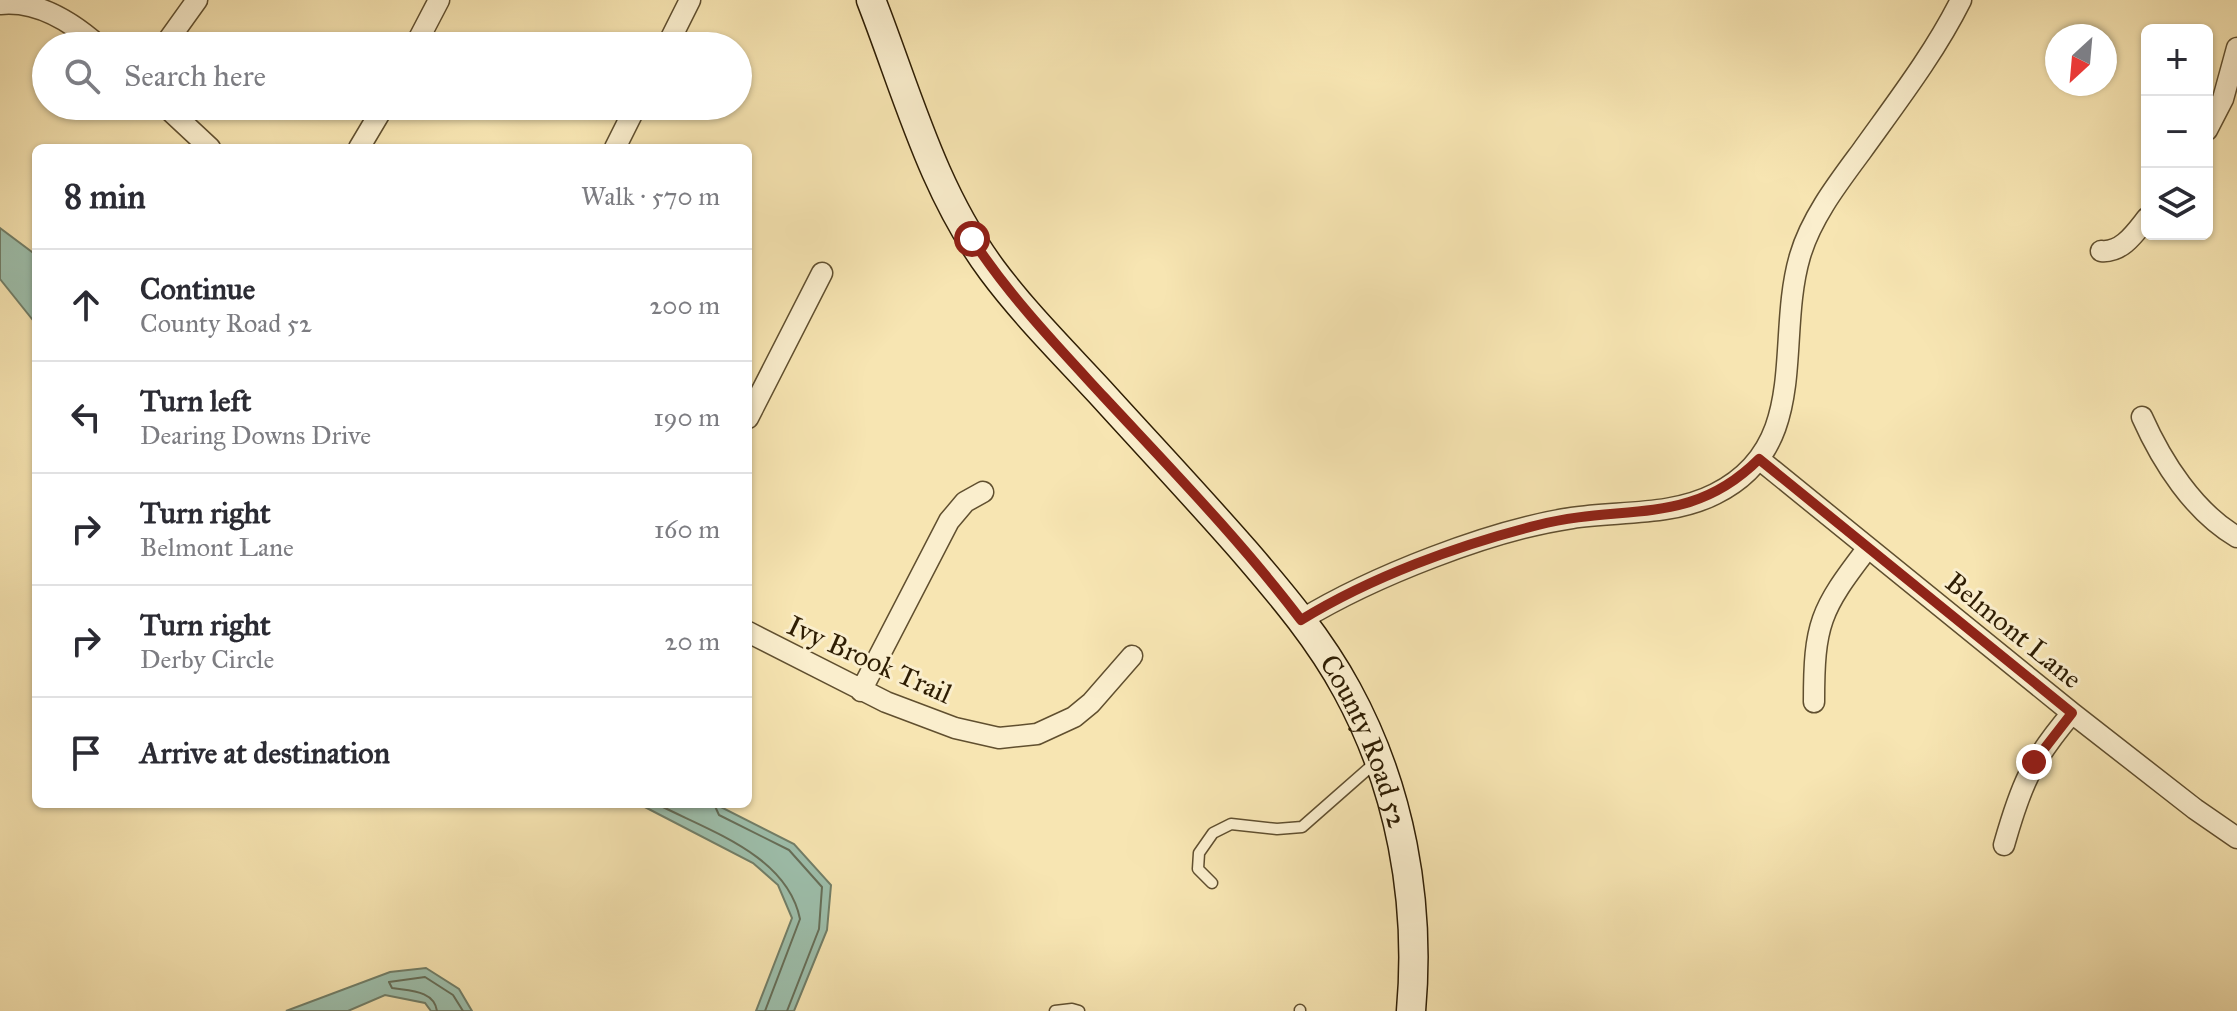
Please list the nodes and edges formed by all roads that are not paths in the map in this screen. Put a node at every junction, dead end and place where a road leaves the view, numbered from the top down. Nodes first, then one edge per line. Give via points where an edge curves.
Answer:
1 (197, 0) edge
2 (439, 0) edge
3 (690, 0) edge
4 (871, 0) edge
5 (1961, 0) edge
6 (0, 4) edge
7 (82, 32) edge
8 (174, 32) edge
9 (422, 32) edge
10 (674, 32) edge
11 (2237, 48) edge
12 (2213, 118) edge
13 (180, 120) edge
14 (376, 120) edge
15 (629, 120) edge
16 (206, 144) edge
17 (361, 144) edge
18 (617, 144) edge
19 (2141, 225) edge
20 (2101, 251) dead end
21 (822, 273) dead end
22 (752, 410) edge
23 (2142, 417) dead end
24 (1759, 459) junction
25 (983, 492) dead end
26 (2237, 537) edge
27 (1867, 549) junction
28 (1301, 620) junction
29 (752, 634) edge
30 (1132, 656) dead end
31 (861, 691) junction
32 (1814, 702) dead end
33 (2072, 713) junction
34 (1379, 760) junction
35 (2237, 838) edge
36 (2004, 845) dead end
37 (1212, 883) dead end
38 (1055, 1011) edge
39 (1079, 1011) edge
40 (1411, 1011) edge

1 - 8 street
2 - 9 street
3 - 10 street
4 - 28 street, County Road 52 via 922,141 958,217 990,267
5 - 24 street via 1806,240 1792,289 1784,402
6 - 7 street via 33,6
11 - 12 street
13 - 16 street
14 - 17 street
15 - 18 street
19 - 20 street via 2114,251
21 - 22 street
23 - 26 street via 2193,499
24 - 27 street, Belmont Lane
24 - 28 street via 1727,487 1685,505 1572,518 1488,538 1398,573
25 - 31 street via 965,502 949,521
27 - 32 street via 1821,619
27 - 33 street, Belmont Lane
28 - 34 street, County Road 52 via 1345,687
29 - 31 street, Ivy Brook Trail
30 - 31 street, Ivy Brook Trail via 1074,717 1017,738 955,728
33 - 35 street, Belmont Lane
33 - 36 street via 2030,770
34 - 37 lane via 1302,827 1231,824 1213,833 1199,853 1198,869
34 - 40 street, County Road 52 via 1408,872
38 - 39 lane

